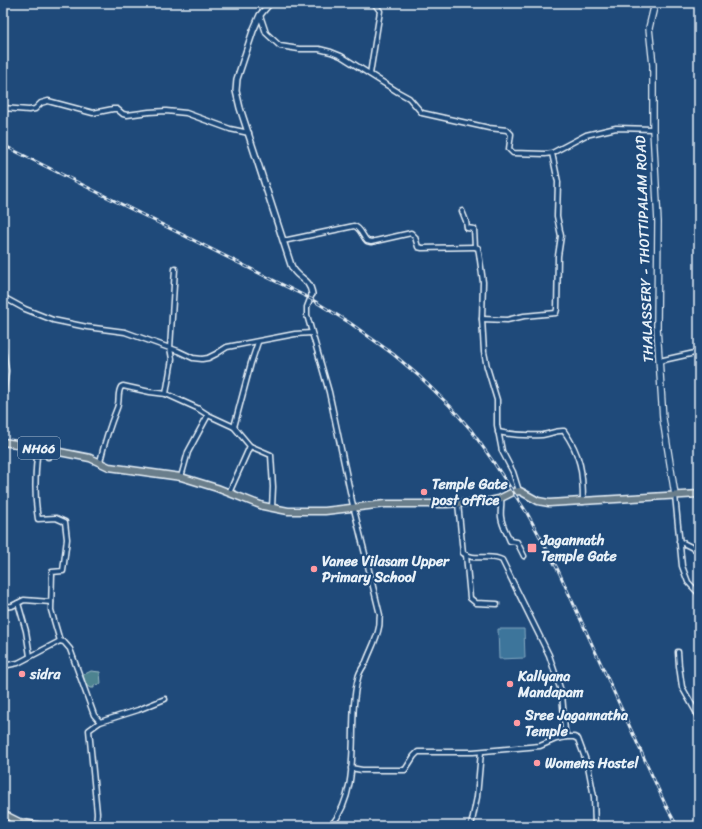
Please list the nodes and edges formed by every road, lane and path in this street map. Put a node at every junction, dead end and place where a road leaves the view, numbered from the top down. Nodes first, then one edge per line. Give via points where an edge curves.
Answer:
1 (270, 3) edge
2 (374, 3) edge
3 (655, 3) edge
4 (260, 15) junction
5 (370, 74) junction
6 (3, 108) edge
7 (653, 129) junction
8 (248, 133) junction
9 (552, 153) junction
10 (462, 211) dead end
11 (283, 242) junction
12 (475, 247) junction
13 (175, 269) dead end
14 (312, 294) joint
15 (3, 297) edge
16 (482, 319) junction
17 (312, 333) junction
18 (258, 342) junction
19 (3, 348) edge
20 (170, 348) junction
21 (699, 352) edge
22 (659, 361) junction
23 (3, 393) edge
24 (166, 394) junction
25 (3, 399) edge
26 (208, 415) junction
27 (234, 427) junction
28 (498, 432) junction
29 (3, 442) edge
30 (250, 446) junction
31 (38, 448) junction
32 (48, 450) junction
33 (48, 457) dead end
34 (100, 462) junction
35 (181, 477) junction
36 (518, 491) junction
37 (229, 493) junction
38 (699, 494) edge
39 (676, 495) junction
40 (501, 498) junction
41 (583, 502) junction
42 (458, 503) junction
43 (272, 508) junction
44 (355, 508) junction
45 (679, 541) junction
46 (699, 551) edge
47 (466, 555) junction
48 (524, 556) dead end
49 (699, 594) edge
50 (51, 602) junction
51 (18, 603) junction
52 (497, 604) dead end
53 (3, 607) edge
54 (60, 641) junction
55 (678, 652) dead end
56 (30, 656) junction
57 (3, 666) edge
58 (165, 699) dead end
59 (699, 718) edge
60 (100, 722) junction
61 (567, 737) junction
62 (481, 752) junction
63 (351, 768) junction
64 (3, 814) edge
65 (41, 826) edge
66 (96, 826) edge
67 (331, 826) edge
68 (472, 826) edge
69 (595, 826) edge

1 - 4 street
2 - 5 street via 380,12
3 - 7 main road, THALASSERY - THOTTIPALAM ROAD via 649,28 654,65
4 - 5 street via 266,33 280,46 331,52
4 - 8 street via 237,79 236,91
5 - 9 street via 409,98 422,113 507,130 511,136 509,149 513,153
6 - 8 street via 29,110 48,101 93,113 113,109 127,115 166,111 186,113
7 - 9 street via 616,128 586,135
7 - 22 main road, THALASSERY - THOTTIPALAM ROAD via 658,222
8 - 11 street
9 - 16 street via 558,182 557,216 561,236 556,313 507,320
10 - 12 street via 467,228 474,229
11 - 12 street via 354,226 358,227 363,237 371,242 411,233 418,247 422,248
11 - 14 street via 292,268 308,282
12 - 16 street via 478,248 483,282
13 - 20 street
14 - 17 street via 307,315
15 - 20 street via 53,320 125,332
16 - 28 street via 487,367 497,400
17 - 18 street
17 - 44 street via 329,392
18 - 20 street via 228,347 202,359
18 - 27 street
19 - 23 street via 6,370
20 - 24 street via 172,359
21 - 22 street
22 - 39 main road, THALASSERY - THOTTIPALAM ROAD via 663,419
23 - 25 street
24 - 26 street
24 - 34 street via 121,387 118,407
26 - 27 street
26 - 35 street via 188,452
27 - 30 street
28 - 36 street
28 - 41 street via 529,435 564,431 581,465
29 - 31 main road, NH66
30 - 37 street
30 - 43 street via 271,455
31 - 32 main road, NH66
31 - 50 street via 35,468 38,519 56,518 65,522 67,539 63,572 52,572
32 - 33 street
32 - 34 main road, NH66
34 - 35 main road via 109,467
35 - 37 main road
36 - 40 main road
36 - 41 main road via 546,503
37 - 43 main road
38 - 39 main road
39 - 41 main road
39 - 45 street
40 - 42 main road
40 - 48 street via 502,525 510,541 517,542
42 - 44 main road via 385,504
42 - 47 street via 462,547
43 - 44 main road via 301,511
44 - 63 street via 380,615 379,628 358,676 353,698
45 - 46 street
45 - 49 street via 682,566 688,582
47 - 52 street via 470,598 476,603
47 - 61 street via 497,557 502,560 549,655 562,694
50 - 51 street via 24,600
50 - 54 street
51 - 53 street
51 - 56 street
54 - 56 street
54 - 60 street via 70,649 94,715
55 - 59 street via 682,687
56 - 57 street via 18,663
58 - 60 street
60 - 66 street via 89,730
61 - 62 street via 540,746
61 - 69 street via 578,739 588,766 594,797
62 - 63 street via 418,752 405,770
62 - 68 street
63 - 67 street via 346,798
64 - 65 main road via 19,822

